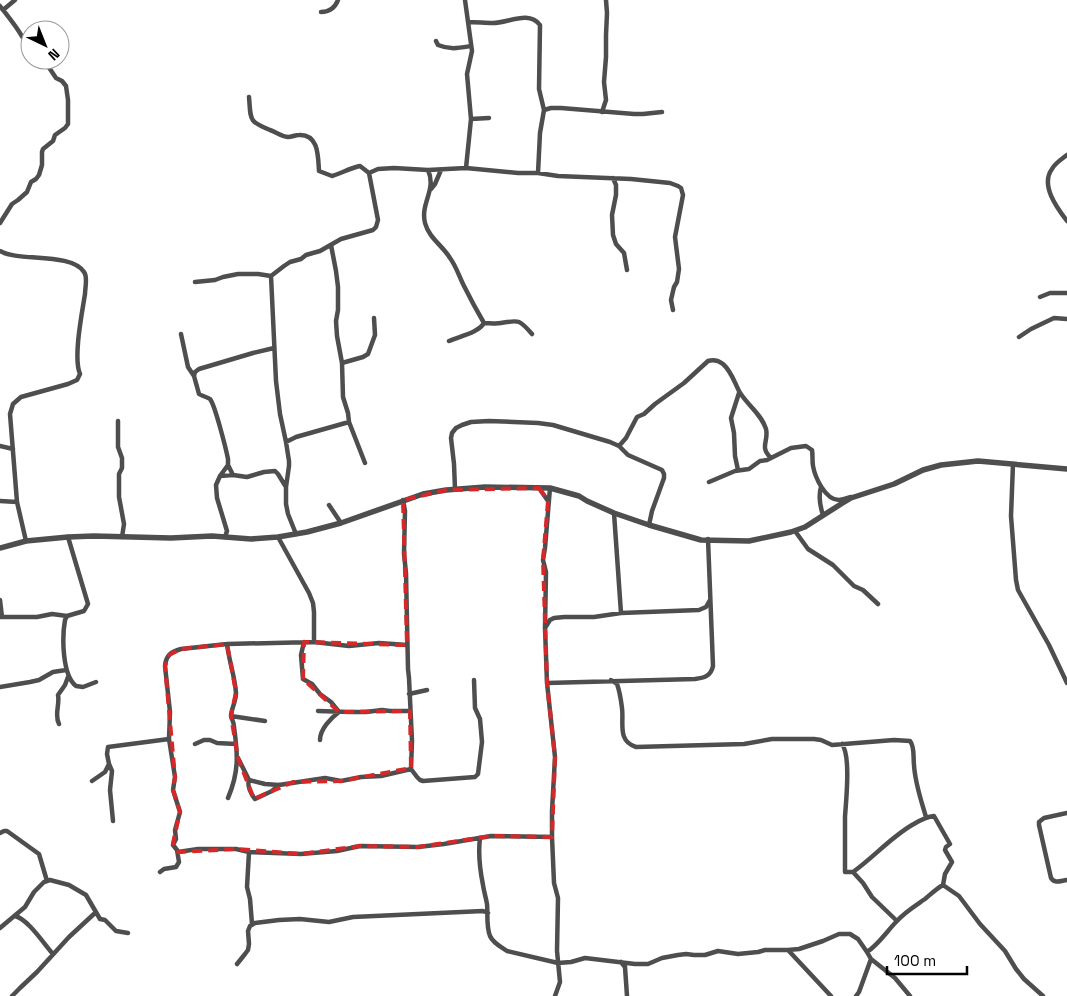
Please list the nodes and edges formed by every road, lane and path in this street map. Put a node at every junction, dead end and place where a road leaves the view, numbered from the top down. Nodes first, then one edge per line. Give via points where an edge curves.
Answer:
1 (15, 0) edge
2 (338, 0) edge
3 (466, 0) edge
4 (606, 0) edge
5 (2, 8) edge
6 (321, 12) dead end
7 (468, 22) junction
8 (20, 33) edge
9 (436, 42) dead end
10 (471, 46) junction
11 (51, 70) edge
12 (249, 98) dead end
13 (544, 110) junction
14 (602, 112) junction
15 (662, 112) dead end
16 (489, 118) dead end
17 (471, 119) junction
18 (1067, 155) edge
19 (466, 168) junction
20 (428, 170) junction
21 (440, 170) junction
22 (369, 172) junction
23 (538, 173) junction
24 (613, 178) junction
25 (430, 191) junction
26 (1067, 221) edge
27 (0, 223) edge
28 (332, 245) junction
29 (0, 251) edge
30 (627, 270) dead end
31 (271, 276) junction
32 (195, 282) dead end
33 (1067, 293) edge
34 (1040, 297) dead end
35 (673, 310) dead end
36 (374, 318) dead end
37 (1067, 318) edge
38 (484, 323) junction
39 (181, 334) dead end
40 (532, 334) dead end
41 (1019, 336) dead end
42 (449, 341) dead end
43 (274, 348) junction
44 (714, 352) dead end
45 (708, 361) junction
46 (342, 363) junction
47 (194, 376) junction
48 (740, 392) junction
49 (118, 421) dead end
50 (350, 422) junction
51 (286, 442) junction
52 (0, 446) edge
53 (619, 446) junction
54 (13, 448) junction
55 (771, 458) junction
56 (365, 463) dead end
57 (1013, 464) junction
58 (228, 465) junction
59 (1067, 469) edge
60 (738, 470) junction
61 (234, 475) junction
62 (220, 476) junction
63 (709, 482) dead end
64 (286, 487) junction
65 (821, 487) junction
66 (540, 488) junction
67 (550, 488) junction
68 (455, 489) junction
69 (859, 495) junction
70 (403, 500) junction
71 (548, 500) junction
72 (0, 501) edge
73 (17, 502) junction
74 (329, 505) dead end
75 (614, 513) junction
76 (823, 515) junction
77 (340, 523) junction
78 (649, 525) junction
79 (795, 531) junction
80 (296, 534) junction
81 (68, 537) junction
82 (122, 537) junction
83 (225, 537) junction
84 (278, 537) junction
85 (708, 539) junction
86 (26, 541) junction
87 (0, 548) edge
88 (710, 599) junction
89 (0, 600) edge
90 (878, 604) dead end
91 (702, 610) junction
92 (621, 613) junction
93 (67, 616) junction
94 (711, 616) junction
95 (1, 617) edge
96 (545, 628) junction
97 (304, 642) junction
98 (314, 642) junction
99 (227, 644) junction
100 (407, 646) junction
101 (66, 670) junction
102 (547, 670) junction
103 (68, 677) junction
104 (474, 680) dead end
105 (611, 680) junction
106 (96, 682) dead end
107 (559, 682) junction
108 (547, 683) junction
109 (1067, 684) edge
110 (0, 687) edge
111 (427, 690) dead end
112 (409, 694) junction
113 (318, 710) dead end
114 (410, 711) junction
115 (339, 712) junction
116 (231, 716) junction
117 (265, 721) dead end
118 (59, 724) dead end
119 (169, 739) junction
120 (320, 740) dead end
121 (195, 744) dead end
122 (236, 744) junction
123 (842, 744) junction
124 (238, 758) junction
125 (109, 764) junction
126 (411, 769) junction
127 (249, 780) junction
128 (92, 781) dead end
129 (280, 785) junction
130 (228, 798) dead end
131 (1067, 814) edge
132 (926, 817) junction
133 (113, 821) dead end
134 (0, 833) edge
135 (552, 837) junction
136 (480, 838) junction
137 (178, 852) junction
138 (249, 852) junction
139 (160, 872) dead end
140 (853, 872) junction
141 (1067, 880) edge
142 (47, 881) junction
143 (943, 885) junction
144 (95, 913) junction
145 (488, 913) junction
146 (15, 916) junction
147 (897, 921) junction
148 (252, 924) junction
149 (0, 928) edge
150 (128, 933) dead end
151 (788, 950) junction
152 (868, 952) junction
153 (53, 954) junction
154 (871, 959) junction
155 (622, 962) junction
156 (558, 963) junction
157 (237, 964) dead end
158 (12, 996) edge
159 (555, 996) edge
160 (627, 996) edge
161 (831, 996) edge
162 (856, 996) edge
163 (910, 996) edge
164 (1043, 996) edge

1 - 5 street
2 - 6 street via 330,10
3 - 7 street
4 - 14 street via 606,98
5 - 8 street
7 - 10 street
7 - 13 street via 495,23 530,18 538,22 539,89
9 - 10 street via 448,49
10 - 17 street via 467,74
11 - 27 street via 66,86 68,124 43,149 39,175 27,192 12,204
12 - 22 street via 252,118 258,125 287,137 302,135 312,140 317,148 319,171 332,176 360,166
13 - 14 street via 561,108
13 - 23 street
14 - 15 street
16 - 17 street
17 - 19 street
18 - 26 street via 1051,170 1048,185 1054,202
19 - 21 street
19 - 23 street
20 - 21 street
20 - 22 street via 394,168
20 - 25 street
21 - 25 street
22 - 28 street via 378,220 376,227
23 - 24 street
24 - 30 street via 616,185 613,235 624,253
24 - 35 street via 670,183 680,188 683,195 676,237 678,270 671,300
25 - 38 street via 425,205 426,226 451,258
28 - 31 street via 290,262
28 - 46 street via 338,287 337,336
29 - 54 street via 69,262 81,268 86,275 77,361 80,374 77,380 21,397 14,404 10,414
31 - 32 street via 238,274
31 - 43 street
33 - 34 street
36 - 46 street via 375,335 368,354
37 - 41 street via 1054,318
38 - 40 street via 518,320
38 - 42 street via 476,331
39 - 47 street via 188,367
43 - 47 street via 199,369
43 - 51 street
44 - 45 street
45 - 48 street via 717,360 725,366
45 - 53 street via 637,417
46 - 50 street via 342,397
47 - 58 street via 199,394 210,399
48 - 55 street via 762,420 766,430 765,449
48 - 60 street via 732,418
49 - 82 street via 118,447 122,458 119,497 124,524
50 - 51 street via 296,436
50 - 56 street
51 - 64 street via 289,466
52 - 54 street
53 - 68 street via 553,425 471,422 452,433
53 - 78 street via 628,455 662,470 664,474
54 - 73 street
55 - 60 street via 749,469
55 - 65 street via 791,448 809,447
57 - 59 street
57 - 69 street via 978,461 941,464
57 - 109 street via 1011,516 1018,590
58 - 61 street
58 - 62 street
60 - 63 street
61 - 62 street
61 - 64 street via 247,477 275,471
62 - 83 street via 216,498 225,525
64 - 80 street via 288,514
65 - 69 street via 836,500
65 - 76 street via 819,497
66 - 67 street
66 - 68 street
66 - 71 street
67 - 71 street
67 - 75 street via 579,496
68 - 70 street
69 - 76 street
70 - 77 street
70 - 100 street
71 - 96 street via 543,560 546,572
72 - 73 street
73 - 86 street
74 - 77 street
75 - 78 street
75 - 92 street
76 - 79 street
77 - 80 street
78 - 85 street via 701,540
79 - 85 street via 749,541
79 - 90 street via 808,549 833,565
80 - 84 street
81 - 82 street
81 - 86 street
81 - 93 street via 88,604 84,611
82 - 83 street
83 - 84 street
84 - 98 street via 313,603
85 - 88 street
86 - 87 street
88 - 91 street
88 - 94 street
89 - 95 street
91 - 92 street
91 - 94 street
92 - 96 street via 554,618
93 - 95 street
93 - 101 street via 64,626
94 - 105 street via 713,666 704,678
96 - 102 street
97 - 98 street
97 - 99 street
97 - 115 street via 301,655 303,679
98 - 100 street
99 - 116 street via 236,692
99 - 119 street via 180,649 166,659
100 - 112 street
101 - 103 street
101 - 110 street via 53,672 39,680
102 - 107 street
102 - 108 street
103 - 106 street via 79,687
103 - 118 street via 58,695 60,702 56,717
104 - 126 street via 482,742 478,774 475,777 423,781
105 - 107 street
105 - 123 street via 617,684 620,695 623,735 636,747 814,738 832,745
107 - 108 street
108 - 135 street via 555,757
111 - 112 street
112 - 114 street
113 - 115 street
114 - 115 street
114 - 126 street
115 - 120 street via 320,733
116 - 117 street
116 - 122 street
119 - 125 street via 108,747
119 - 137 street via 175,777 172,790 180,812 173,845
121 - 122 street via 210,740
122 - 124 street
123 - 132 street via 911,742 917,786
123 - 140 street via 846,752 847,786 845,872
124 - 127 street
124 - 130 street
125 - 128 street via 105,772
125 - 133 street via 112,771
126 - 129 street via 341,781 325,778
127 - 129 street
127 - 129 street via 255,799
131 - 141 street via 1041,820 1039,825 1051,878 1054,882
132 - 140 street via 899,832
132 - 143 street via 934,816 950,844 945,850 952,862
134 - 142 street via 7,831 36,852
135 - 136 street
135 - 156 street via 554,883 558,898
136 - 138 street via 418,847 360,846 301,854
136 - 145 street via 480,864
137 - 138 street via 198,849
137 - 139 street via 178,865
138 - 148 street via 247,887
140 - 147 street
142 - 144 street via 69,885 82,892 90,899
142 - 146 street via 36,889
143 - 147 street
143 - 164 street via 959,896 1024,979
144 - 150 street via 113,929
144 - 153 street
145 - 148 street via 353,917 329,922 278,920
145 - 156 street via 490,936 500,947
146 - 149 street
146 - 153 street via 26,922
147 - 152 street
148 - 157 street via 248,932 248,950
151 - 152 street via 839,934 850,934
151 - 155 street via 738,954 718,951 694,956 678,955 648,964
151 - 161 street
152 - 154 street
153 - 158 street
154 - 162 street
154 - 163 street via 895,978
155 - 156 street via 585,958
155 - 160 street
156 - 159 street via 560,982

